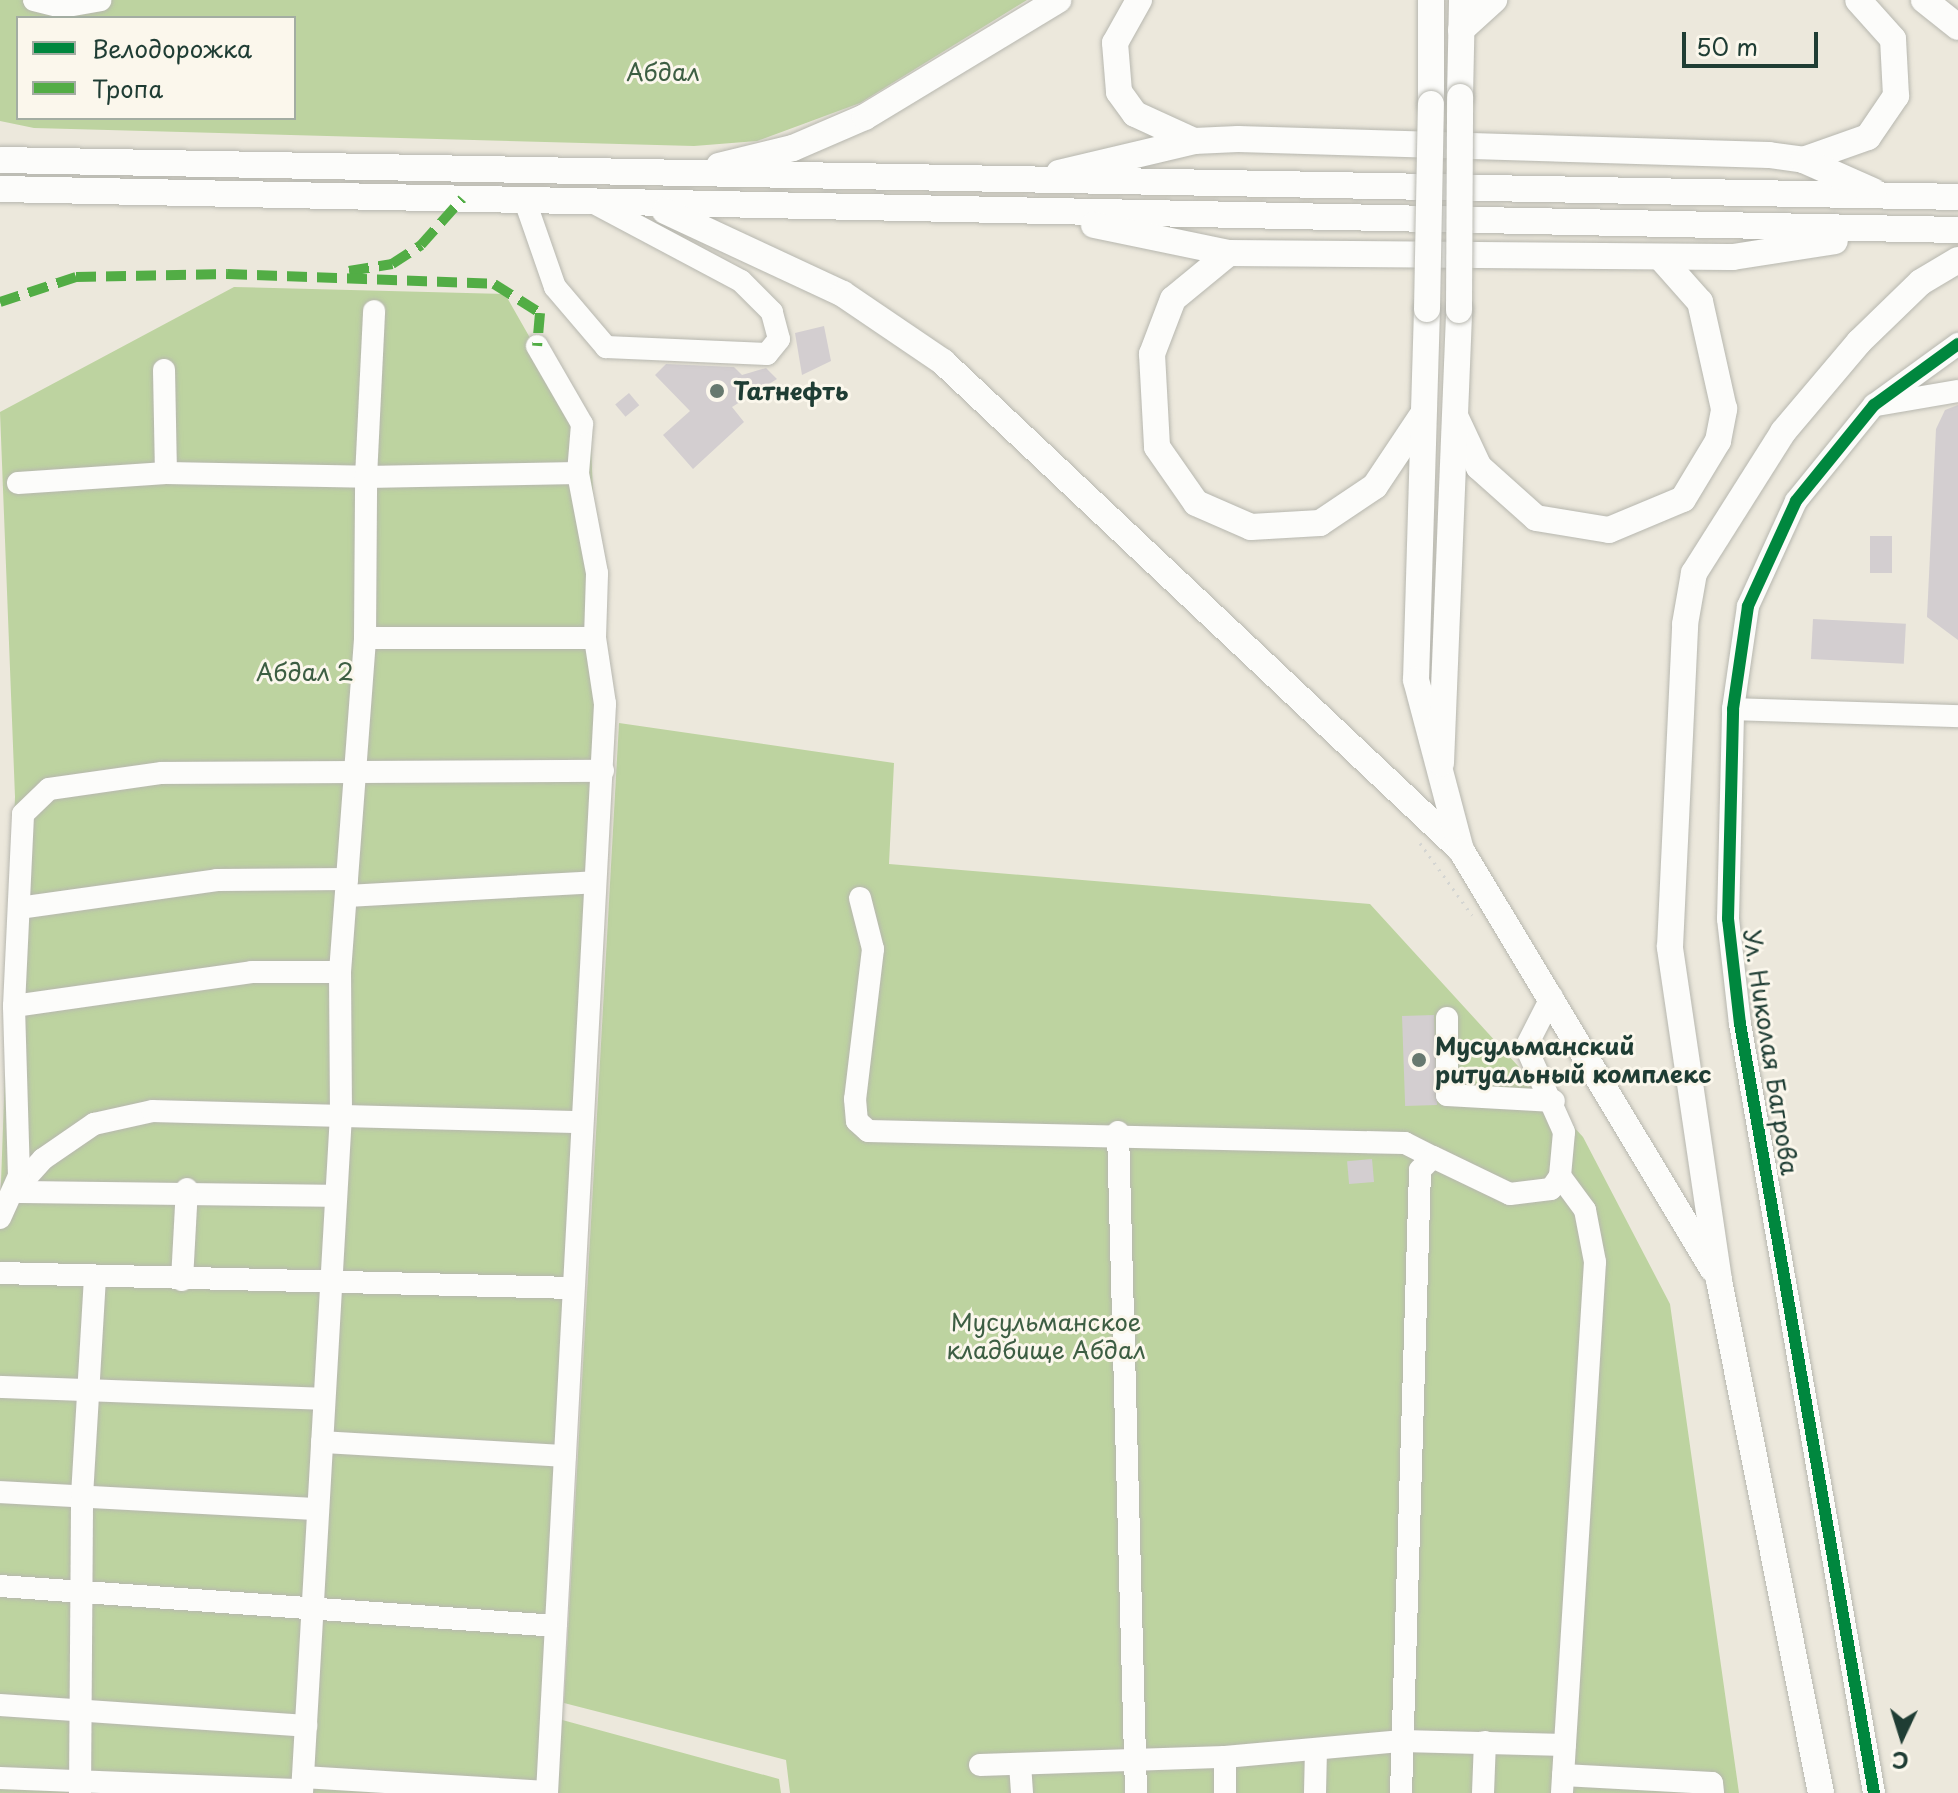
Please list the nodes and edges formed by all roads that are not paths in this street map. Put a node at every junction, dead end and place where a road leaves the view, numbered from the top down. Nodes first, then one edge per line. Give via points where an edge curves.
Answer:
1 (34, 0) edge
2 (100, 0) edge
3 (1058, 0) edge
4 (1139, 0) edge
5 (1412, 0) edge
6 (1462, 0) edge
7 (1494, 0) edge
8 (1858, 0) edge
9 (1924, 0) edge
10 (1431, 11) edge
11 (1958, 27) edge
12 (1461, 30) junction
13 (1194, 141) junction
14 (0, 160) edge
15 (1803, 160) junction
16 (681, 175) junction
17 (1022, 181) junction
18 (0, 189) edge
19 (1883, 196) junction
20 (1958, 197) edge
21 (525, 201) junction
22 (596, 204) junction
23 (655, 206) junction
24 (1048, 214) junction
25 (1902, 230) junction
26 (1958, 230) edge
27 (1229, 253) junction
28 (1661, 258) junction
29 (1958, 260) edge
30 (374, 311) dead end
31 (1958, 344) edge
32 (537, 346) dead end
33 (164, 370) dead end
34 (1958, 391) edge
35 (1874, 405) junction
36 (1423, 414) junction
37 (1456, 418) junction
38 (166, 473) junction
39 (578, 473) junction
40 (366, 477) junction
41 (18, 483) dead end
42 (365, 638) junction
43 (595, 638) junction
44 (1733, 709) junction
45 (1958, 716) edge
46 (1441, 766) junction
47 (355, 770) junction
48 (603, 771) junction
49 (1461, 850) junction
50 (595, 882) junction
51 (347, 887) junction
52 (860, 898) dead end
53 (19, 908) junction
54 (340, 972) junction
55 (1552, 996) junction
56 (14, 1006) junction
57 (1447, 1018) dead end
58 (1554, 1101) junction
59 (341, 1114) junction
60 (582, 1122) junction
61 (1118, 1135) junction
62 (1433, 1157) junction
63 (1560, 1176) junction
64 (187, 1189) junction
65 (13, 1192) junction
66 (336, 1196) junction
67 (0, 1218) edge
68 (0, 1273) edge
69 (95, 1277) junction
70 (182, 1280) junction
71 (1719, 1280) junction
72 (327, 1283) junction
73 (571, 1288) junction
74 (0, 1387) edge
75 (88, 1389) junction
76 (324, 1399) junction
77 (322, 1442) junction
78 (565, 1456) junction
79 (0, 1492) edge
80 (82, 1496) junction
81 (318, 1509) junction
82 (0, 1586) edge
83 (87, 1592) junction
84 (312, 1609) junction
85 (556, 1626) junction
86 (0, 1705) edge
87 (83, 1711) junction
88 (306, 1726) junction
89 (1402, 1741) junction
90 (1485, 1742) junction
91 (1565, 1745) junction
92 (1316, 1750) junction
93 (1225, 1757) junction
94 (1135, 1760) junction
95 (1020, 1764) junction
96 (980, 1765) dead end
97 (0, 1778) edge
98 (1563, 1784) edge
99 (80, 1787) edge
100 (302, 1787) edge
101 (547, 1792) edge
102 (1022, 1793) edge
103 (1136, 1793) edge
104 (1225, 1793) edge
105 (1315, 1793) edge
106 (1401, 1793) edge
107 (1483, 1793) edge
108 (1713, 1793) edge
109 (1821, 1793) edge
110 (1874, 1793) edge

1 - 2 street via 62,7
3 - 16 main road via 865,117 793,148
4 - 13 main road via 1115,43 1119,92 1135,114
5 - 10 main road
6 - 12 main road
7 - 12 main road
8 - 15 main road via 1893,39 1896,96 1868,137
9 - 11 main road
10 - 36 main road, bridge
12 - 37 main road, bridge
13 - 15 main road
13 - 17 main road
14 - 16 main road
15 - 19 main road
16 - 17 main road
17 - 19 main road
18 - 21 main road
19 - 20 main road
21 - 22 main road
21 - 22 street via 555,287 606,347 767,354 779,339 772,312 741,281
22 - 23 main road
23 - 24 main road
23 - 49 main road via 843,294 943,362
24 - 25 main road
24 - 27 main road
25 - 26 main road
25 - 28 main road via 1733,257
27 - 28 main road
27 - 36 main road via 1173,299 1152,354 1157,447 1196,503 1251,527 1320,523 1375,486
28 - 37 main road via 1700,302 1720,370 1718,441 1683,499 1609,530 1536,518 1479,467
29 - 71 main road via 1921,282 1859,342 1783,432 1712,539 1688,597 1668,918
30 - 40 street
31 - 35 street, Ул. Николая Багрова
32 - 39 street via 582,424
33 - 38 street
34 - 35 street
35 - 44 street, Ул. Николая Багрова via 1796,501 1748,606
36 - 46 main road via 1416,680
37 - 46 main road
38 - 40 street
38 - 41 street
39 - 40 street
39 - 43 street via 597,573
40 - 42 street
42 - 43 street
42 - 47 street
43 - 48 street via 605,704
44 - 45 street
44 - 110 street, Ул. Николая Багрова via 1728,919 1740,1024
46 - 49 main road
47 - 48 street
47 - 51 street
47 - 53 street via 162,773 49,789 23,814
48 - 50 street
49 - 55 main road
50 - 51 street
50 - 60 street
51 - 53 street via 217,880
51 - 54 street
52 - 61 street via 873,949 857,1050 857,1121 868,1131
53 - 56 street
54 - 56 street via 252,972
54 - 59 street
55 - 58 street via 1526,1047
55 - 71 main road
56 - 65 street
57 - 58 street via 1447,1095
58 - 63 street via 1564,1132
59 - 60 street
59 - 65 street via 153,1111 94,1124 43,1159
59 - 66 street
60 - 73 street
61 - 62 street via 1405,1143
61 - 94 street
62 - 63 street via 1526,1196 1551,1189
62 - 89 street via 1420,1170
63 - 91 street via 1585,1210 1595,1262
64 - 65 street
64 - 66 street
64 - 70 street
65 - 67 street
66 - 72 street
68 - 69 street
69 - 70 street
69 - 75 street
70 - 72 street
71 - 109 main road
72 - 73 street
72 - 76 street
73 - 78 street
74 - 75 street
75 - 76 street
75 - 80 street
76 - 77 street
77 - 78 street
77 - 81 street
78 - 85 street
79 - 80 street
80 - 81 street
80 - 83 street
81 - 84 street
82 - 83 street
83 - 84 street
83 - 87 street
84 - 85 street
84 - 88 street
85 - 101 street
86 - 87 street
87 - 88 street
87 - 99 street
88 - 100 street
89 - 90 street
89 - 92 street
89 - 106 street
90 - 91 street
90 - 107 street
91 - 98 street
92 - 93 street
92 - 105 street
93 - 94 street
93 - 104 street
94 - 95 street
94 - 103 street
95 - 96 street
95 - 102 street
97 - 99 street
98 - 108 street via 1712,1783
99 - 100 street
100 - 101 street

